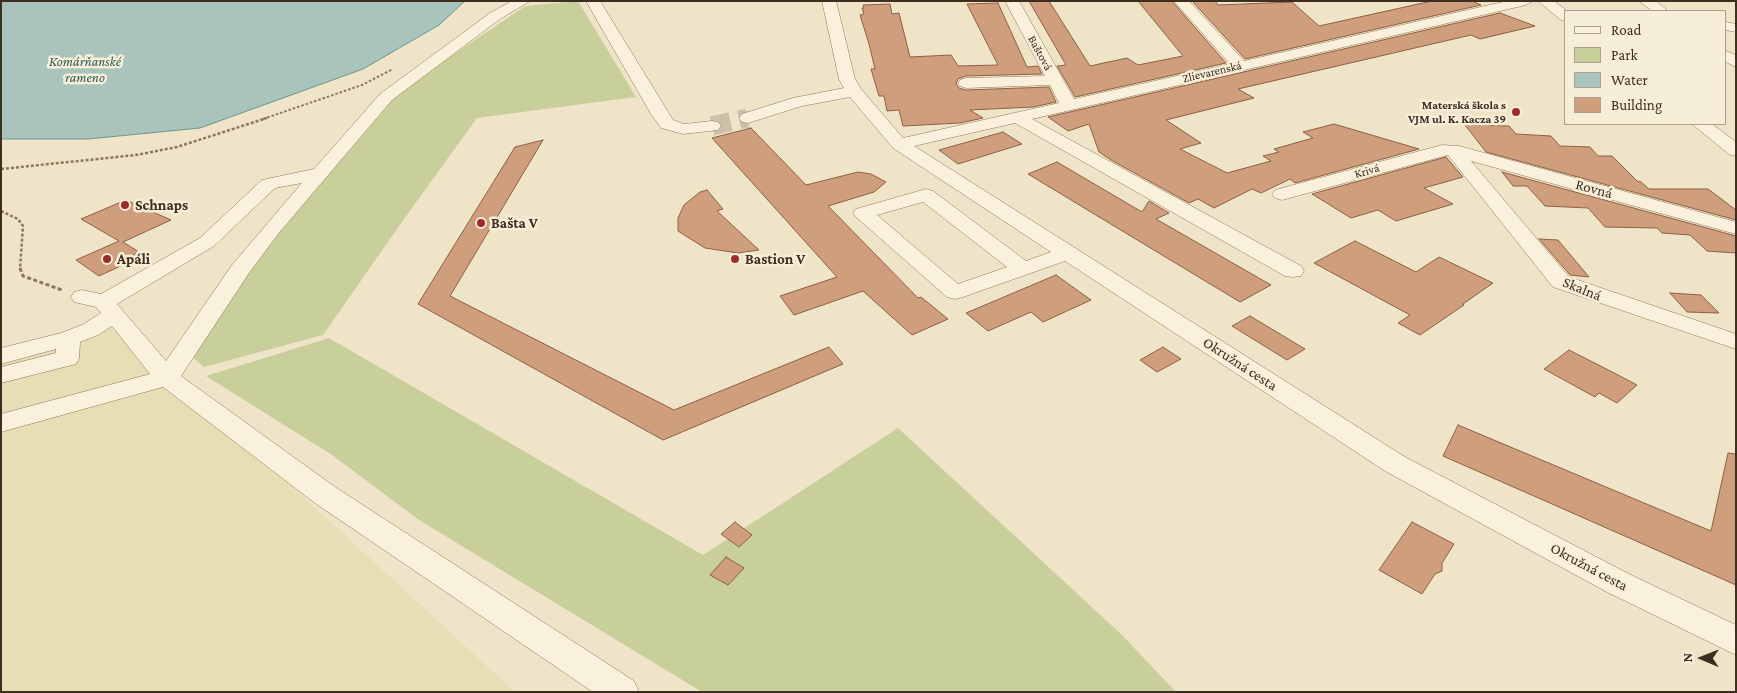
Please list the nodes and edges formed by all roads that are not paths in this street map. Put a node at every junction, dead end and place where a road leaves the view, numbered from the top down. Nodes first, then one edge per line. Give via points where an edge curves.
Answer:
1 (523, 1) edge
2 (593, 1) edge
3 (829, 1) edge
4 (1012, 1) edge
5 (1180, 1) edge
6 (1545, 1) edge
7 (1646, 1) edge
8 (1512, 2) edge
9 (1660, 10) edge
10 (1564, 16) edge
11 (1240, 66) junction
12 (1055, 80) junction
13 (966, 84) dead end
14 (854, 91) junction
15 (1068, 104) junction
16 (1015, 116) junction
17 (748, 118) tunnel mouth
18 (1702, 125) edge
19 (712, 126) tunnel mouth
20 (899, 144) junction
21 (1453, 150) junction
22 (1736, 151) edge
23 (320, 173) junction
24 (1282, 194) dead end
25 (1736, 228) edge
26 (1068, 252) junction
27 (1023, 268) junction
28 (1294, 271) dead end
29 (100, 305) junction
30 (69, 338) junction
31 (1736, 342) edge
32 (1, 356) edge
33 (1, 375) edge
34 (167, 378) junction
35 (1, 423) edge
36 (1736, 640) edge
37 (622, 692) edge

1 - 23 street via 495,16 386,97
2 - 19 street via 667,124 683,129
3 - 14 street, Okružná cesta via 843,69
4 - 12 street, Baštová
5 - 11 street
6 - 10 street
7 - 9 street
8 - 11 street, Zlievarenská
11 - 15 street, Zlievarenská
12 - 13 street
12 - 15 street, Baštová
14 - 17 street via 799,102
14 - 20 street, Okružná cesta
15 - 16 street, Zlievarenská
16 - 20 street, Zlievarenská
16 - 28 street
18 - 22 street
20 - 26 street, Okružná cesta
21 - 24 street, Krivá via 1442,150
21 - 25 street, Rovná
21 - 31 street, Skalná via 1561,282
23 - 29 street via 269,184 207,242
23 - 34 street via 240,270
26 - 27 street
26 - 36 street, Okružná cesta via 1395,464 1618,583
27 - 27 street via 955,292 863,213 926,195
29 - 30 street via 90,330
29 - 34 street
30 - 32 street
30 - 33 street via 67,358
34 - 35 street
34 - 37 street via 324,495

